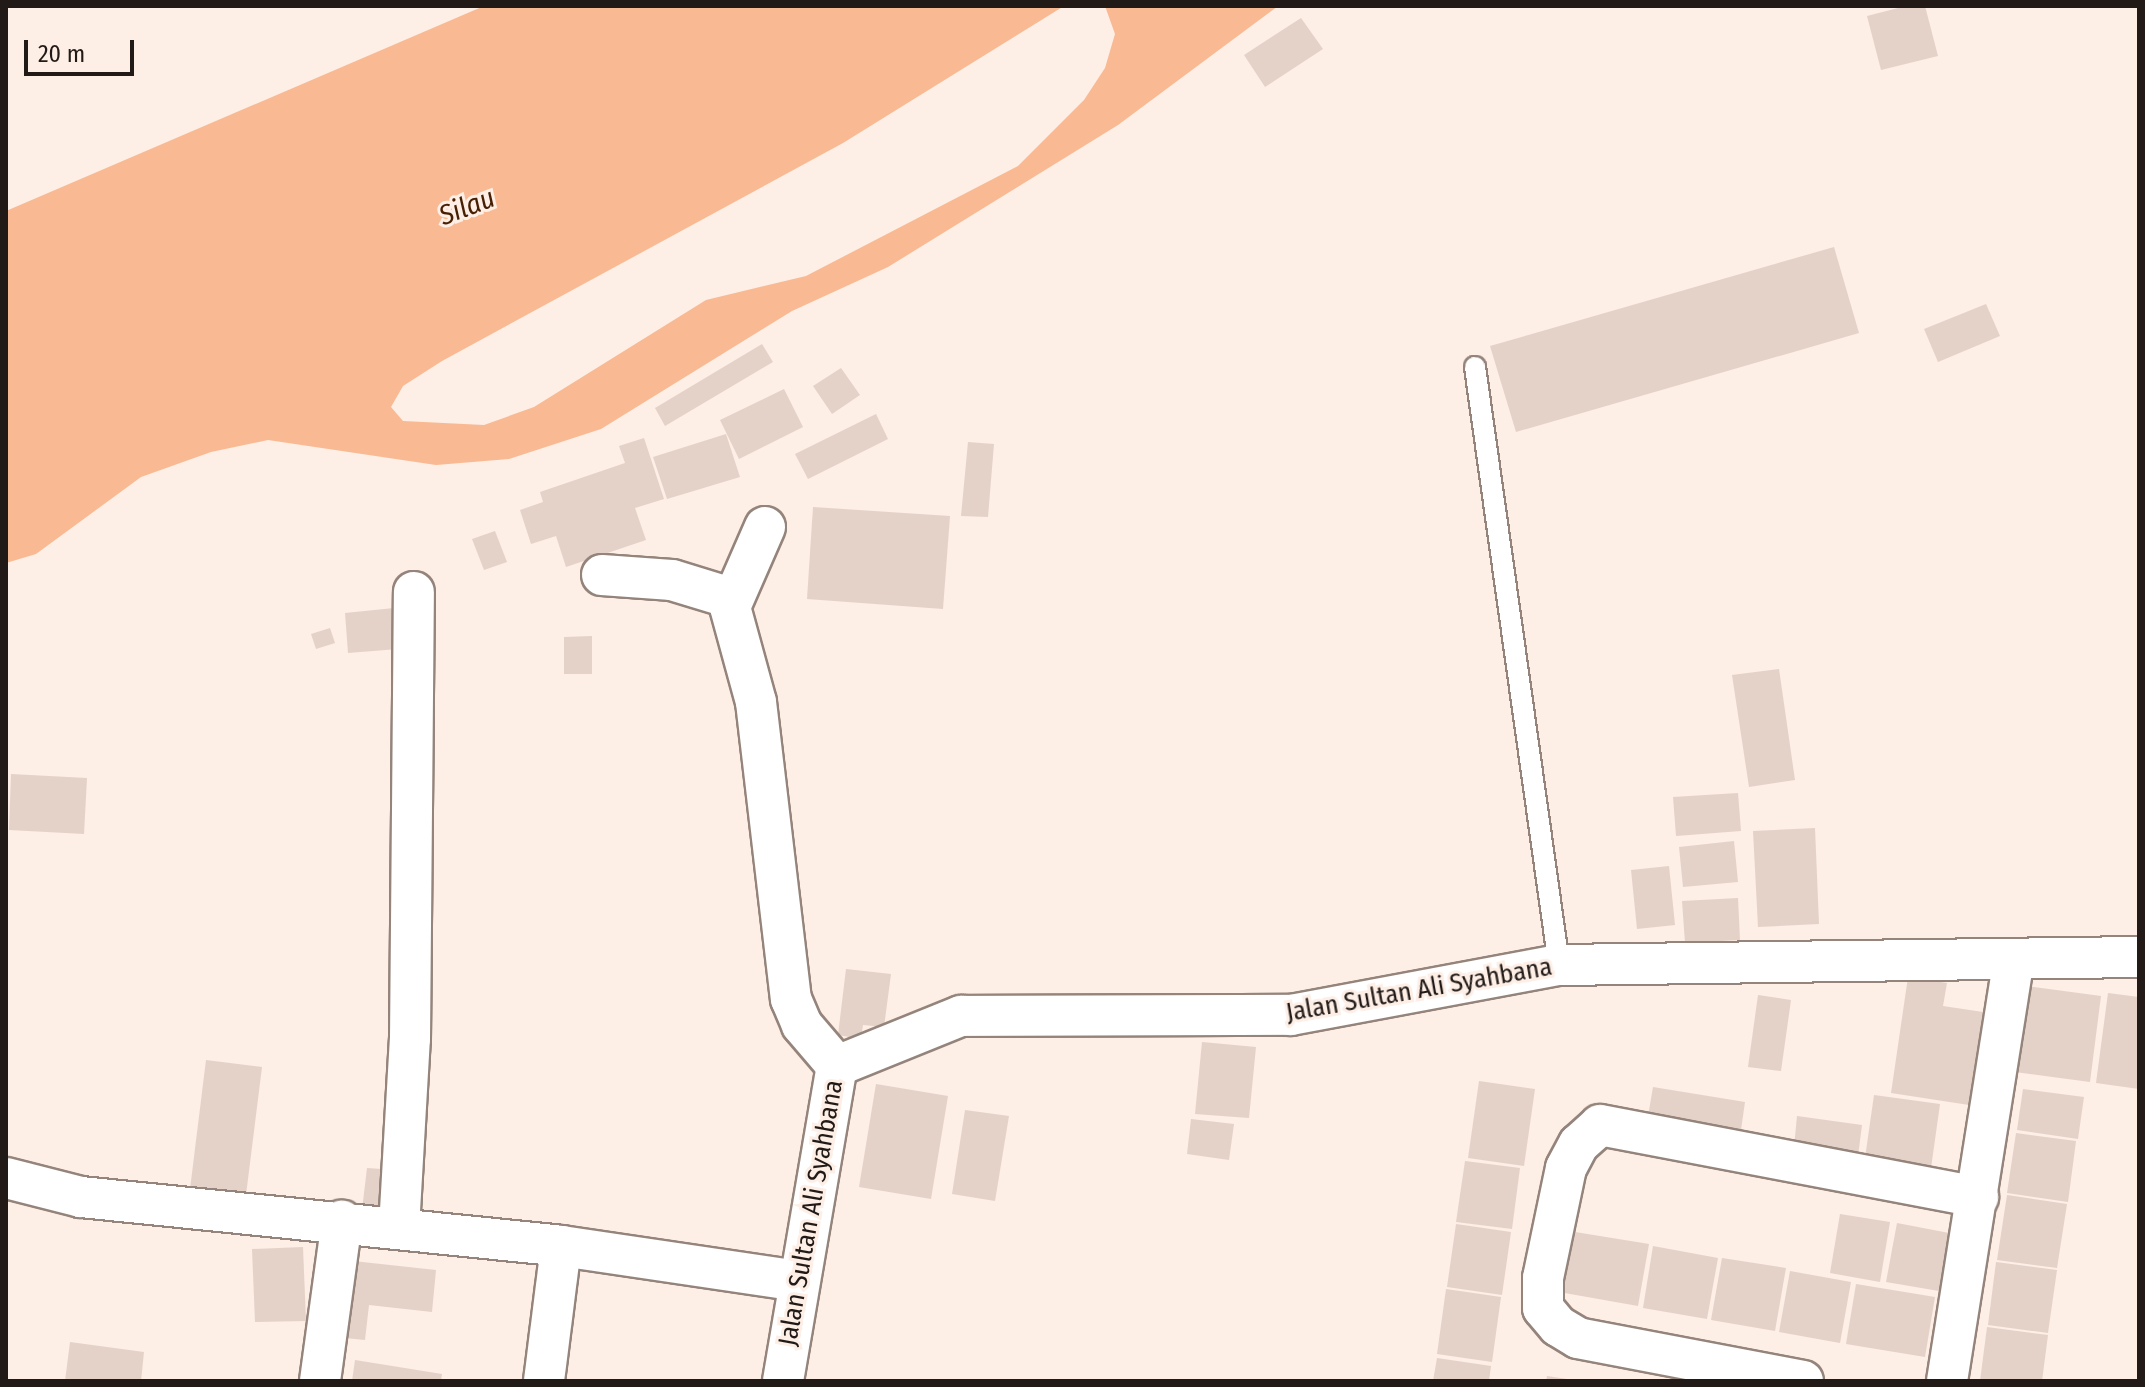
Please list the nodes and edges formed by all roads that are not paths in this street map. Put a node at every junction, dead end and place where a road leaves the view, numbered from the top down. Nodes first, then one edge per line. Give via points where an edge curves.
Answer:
1 (1475, 367) dead end
2 (765, 527) dead end
3 (602, 575) dead end
4 (414, 592) dead end
5 (731, 598) junction
6 (2139, 957) edge
7 (2014, 960) junction
8 (1559, 965) junction
9 (837, 1066) junction
10 (6, 1178) edge
11 (1978, 1197) junction
12 (342, 1221) junction
13 (399, 1228) junction
14 (561, 1246) junction
15 (797, 1281) junction
16 (320, 1381) edge
17 (544, 1381) edge
18 (783, 1381) edge
19 (1803, 1381) edge
20 (1947, 1381) edge

1 - 8 lane
2 - 5 street
3 - 5 street via 672,580
4 - 13 street via 410,1039
5 - 9 street via 756,702 791,999 802,1025
6 - 7 street, Jalan Sultan Ali Syahbana
7 - 8 street, Jalan Sultan Ali Syahbana
7 - 11 street
8 - 9 street, Jalan Sultan Ali Syahbana via 1291,1015 961,1016
9 - 15 street, Jalan Sultan Ali Syahbana
10 - 12 street via 81,1197
11 - 19 street via 1600,1125 1579,1144 1566,1168 1543,1278 1543,1308 1558,1326 1578,1338
11 - 20 street
12 - 13 street
12 - 16 street
13 - 14 street
14 - 15 street
14 - 17 street
15 - 18 street, Jalan Sultan Ali Syahbana

